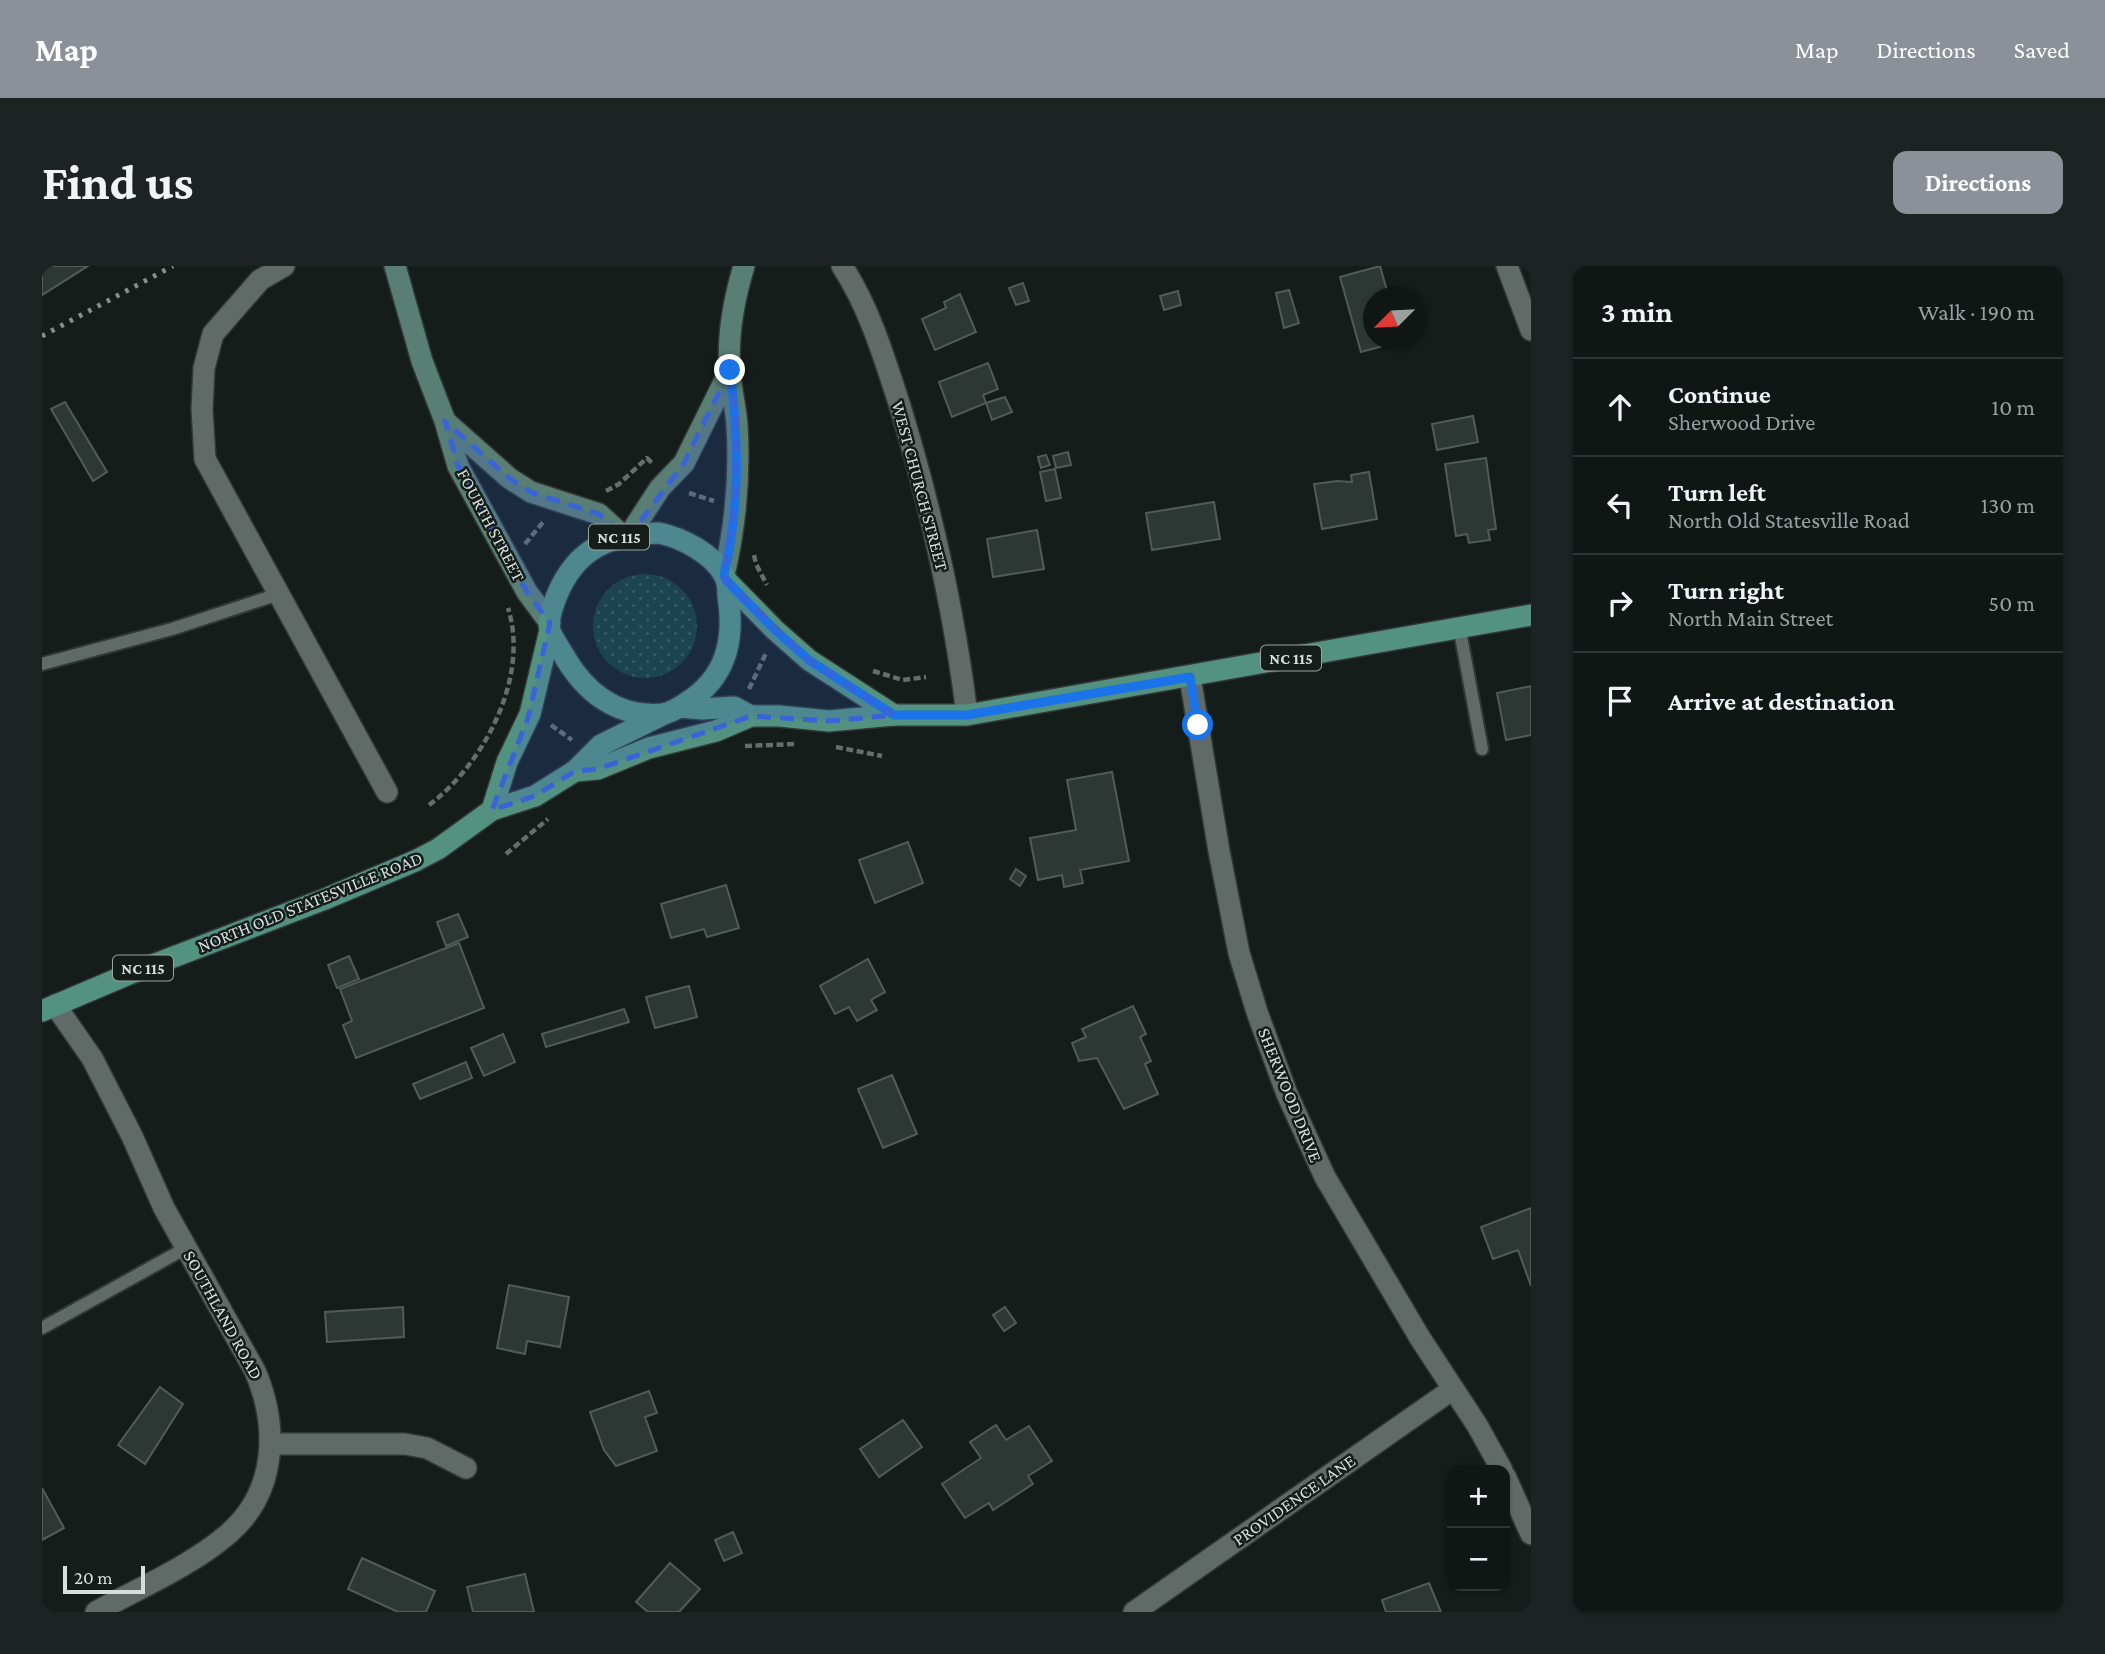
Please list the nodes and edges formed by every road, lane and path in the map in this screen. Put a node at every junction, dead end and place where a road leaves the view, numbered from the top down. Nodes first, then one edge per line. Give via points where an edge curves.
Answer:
1 (284, 266) edge
2 (395, 266) edge
3 (744, 266) edge
4 (842, 266) edge
5 (1507, 266) edge
6 (1531, 330) edge
7 (730, 370) junction
8 (445, 421) junction
9 (669, 479) junction
10 (594, 494) dead end
11 (560, 503) junction
12 (735, 505) junction
13 (626, 535) junction
14 (753, 549) dead end
15 (510, 560) junction
16 (725, 577) junction
17 (772, 590) dead end
18 (279, 594) junction
19 (505, 600) dead end
20 (1531, 615) edge
21 (1459, 626) junction
22 (550, 627) junction
23 (786, 639) junction
24 (42, 664) edge
25 (865, 669) dead end
26 (926, 677) dead end
27 (1190, 677) junction
28 (500, 709) junction
29 (672, 710) junction
30 (894, 715) junction
31 (967, 715) junction
32 (749, 716) junction
33 (528, 718) junction
34 (803, 744) dead end
35 (750, 745) junction
36 (739, 747) dead end
37 (835, 747) dead end
38 (1482, 749) dead end
39 (882, 756) dead end
40 (581, 765) junction
41 (387, 792) dead end
42 (429, 804) dead end
43 (492, 810) junction
44 (556, 814) dead end
45 (506, 854) dead end
46 (49, 1008) edge
47 (186, 1248) junction
48 (42, 1328) edge
49 (1453, 1389) junction
50 (271, 1444) junction
51 (1499, 1465) edge
52 (466, 1468) dead end
53 (1510, 1487) edge
54 (1531, 1534) edge
55 (96, 1612) edge
56 (1135, 1612) edge

1 - 18 street via 260,279 213,334 204,368 202,409 205,458
2 - 8 street, FOURTH STREET
3 - 7 street via 732,321
4 - 31 street, WEST CHURCH STREET via 863,305 916,457 955,628
5 - 6 street
7 - 9 street, NC 115 via 694,446
7 - 12 street via 737,426
8 - 11 street, FOURTH STREET via 509,478
8 - 15 street, FOURTH STREET via 458,466
9 - 10 path via 647,458 620,484
9 - 12 path via 683,491
9 - 13 street, NC 115
11 - 13 street, FOURTH STREET via 598,514
11 - 15 path
12 - 16 street
13 - 16 main road, NC 115 via 673,537 709,557
13 - 22 main road, NC 115 via 590,550 575,564 552,606
14 - 17 path via 756,564
15 - 22 street, FOURTH STREET
16 - 23 main road
16 - 29 main road via 731,633 725,658 707,687
18 - 24 lane
18 - 41 street
19 - 28 path via 513,646
20 - 21 main road, NORTH OLD STATESVILLE ROAD / NC 115
21 - 27 main road, NORTH OLD STATESVILLE ROAD / NC 115
21 - 38 lane
22 - 29 main road via 590,691 625,709
22 - 33 main road, NC 115
23 - 30 main road via 809,660
23 - 32 path via 764,654 746,696
25 - 26 path via 903,680
27 - 31 main road, NORTH OLD STATESVILLE ROAD / NC 115
27 - 49 street, SHERWOOD DRIVE via 1240,953 1287,1094 1325,1177
28 - 33 path
28 - 42 path via 472,763
29 - 32 main road, NORTH OLD STATESVILLE ROAD via 734,706
29 - 40 main road, NORTH OLD STATESVILLE ROAD via 601,745
30 - 31 main road, NORTH OLD STATESVILLE ROAD / NC 115
30 - 32 main road, NORTH OLD STATESVILLE ROAD via 829,721
32 - 35 path
32 - 40 main road, NORTH OLD STATESVILLE ROAD / NC 115 via 598,769
33 - 40 path via 547,723 580,746
33 - 43 main road, NC 115 via 507,762
34 - 35 path
35 - 36 path
37 - 39 path
40 - 43 main road, NORTH OLD STATESVILLE ROAD / NC 115 via 535,796
43 - 46 main road, NORTH OLD STATESVILLE ROAD / NC 115 via 415,861
44 - 45 path
46 - 47 street, SOUTHLAND ROAD via 92,1058
47 - 48 lane
47 - 50 street, SOUTHLAND ROAD via 255,1371 271,1423
49 - 51 street, SHERWOOD DRIVE
49 - 56 street, PROVIDENCE LANE
50 - 52 street via 405,1444 427,1448
50 - 55 street, SOUTHLAND ROAD via 261,1485 229,1533
53 - 54 street

